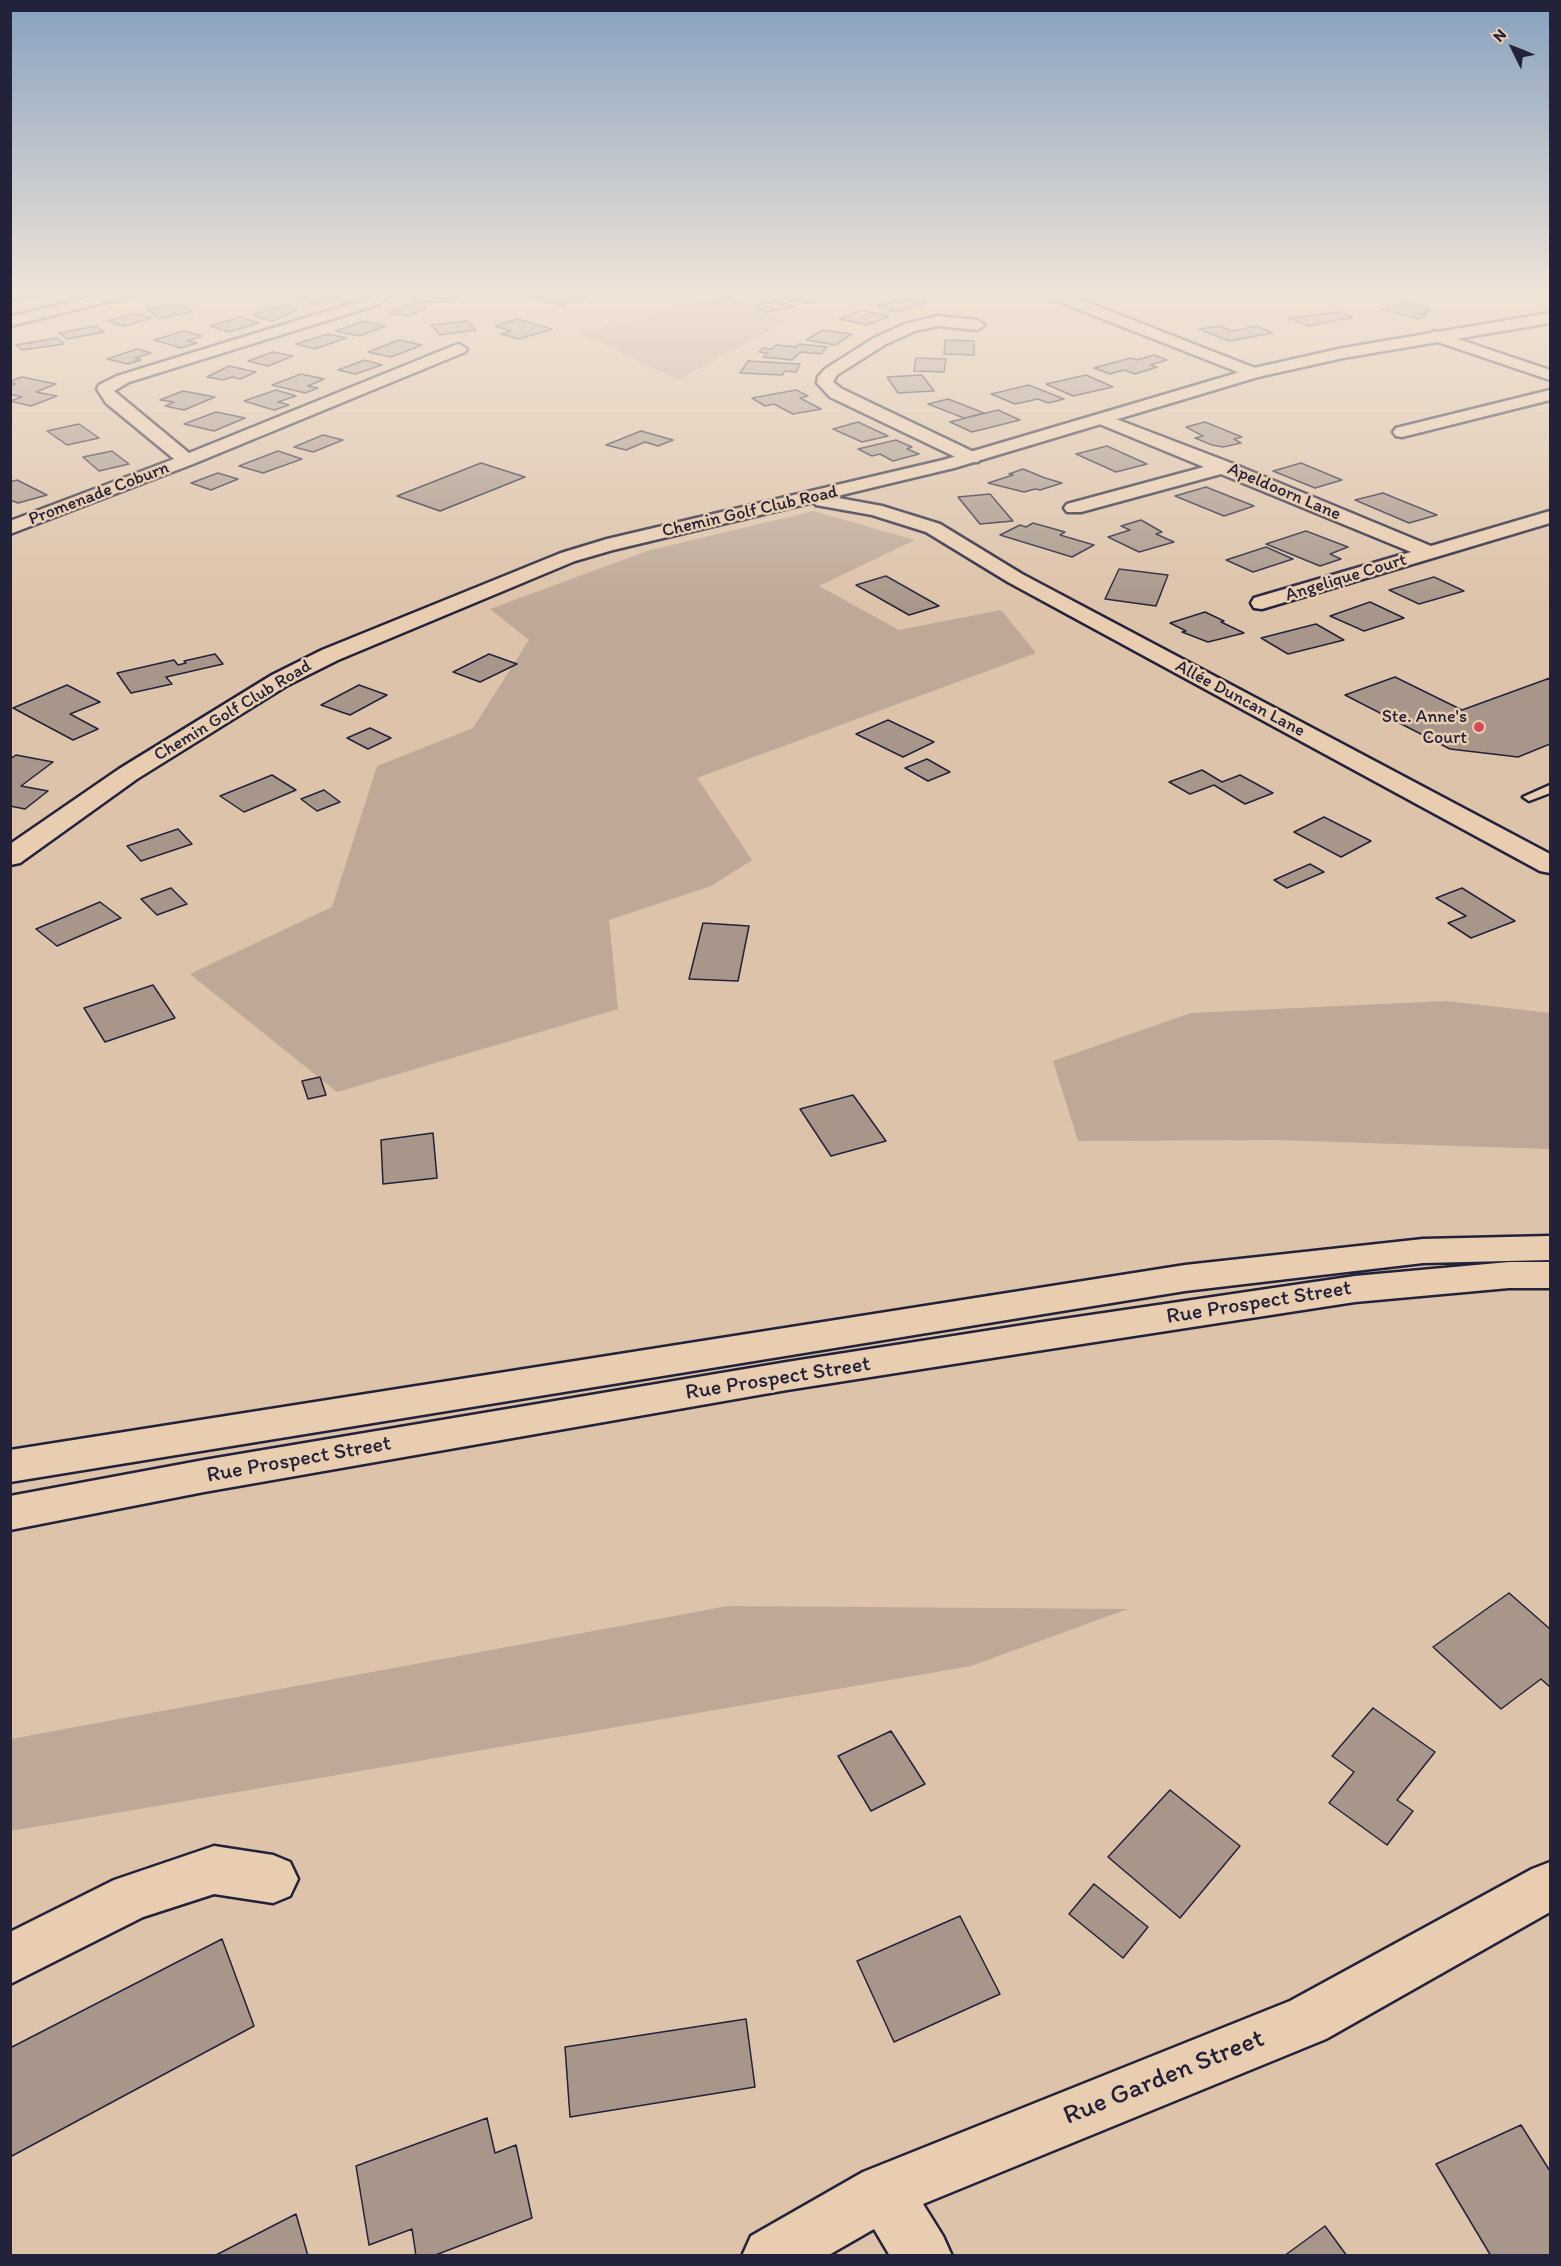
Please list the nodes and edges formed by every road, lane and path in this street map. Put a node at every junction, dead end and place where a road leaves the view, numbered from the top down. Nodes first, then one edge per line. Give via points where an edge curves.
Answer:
1 (111, 398) edge
2 (339, 398) edge
3 (846, 398) edge
4 (1173, 398) edge
5 (1540, 398) edge
6 (1103, 419) junction
7 (1402, 432) dead end
8 (972, 458) junction
9 (186, 460) junction
10 (948, 464) junction
11 (1224, 467) junction
12 (802, 500) junction
13 (1074, 508) dead end
14 (1551, 517) edge
15 (10, 528) edge
16 (933, 528) junction
17 (1431, 554) junction
18 (1262, 603) dead end
19 (1551, 789) edge
20 (1529, 797) dead end
21 (10, 857) edge
22 (1550, 864) edge
23 (1551, 1248) edge
24 (1551, 1275) edge
25 (10, 1466) edge
26 (10, 1513) edge
27 (273, 1879) dead end
28 (1551, 1886) edge
29 (10, 1959) edge
30 (883, 2192) junction
31 (771, 2256) edge
32 (923, 2256) edge

1 - 9 street
2 - 9 street, Promenade Coburn
3 - 8 street
4 - 6 street, Chemin Golf Club Road
5 - 7 street
6 - 8 street, Chemin Golf Club Road
6 - 11 street, Apeldoorn Lane
8 - 10 street, Chemin Golf Club Road
9 - 15 street, Promenade Coburn
10 - 12 street, Chemin Golf Club Road
10 - 16 street via 934,476 924,497 923,512
11 - 13 street
11 - 17 street, Apeldoorn Lane
12 - 16 street, Allée Duncan Lane via 844,503
12 - 21 street, Chemin Golf Club Road via 568,557 330,655 206,724
14 - 17 street, Angelique Court
16 - 22 street, Allée Duncan Lane via 1025,583
17 - 18 street, Angelique Court
19 - 20 lane
23 - 25 street, Rue Prospect Street via 1423,1251 1185,1278
24 - 26 street, Rue Prospect Street via 1355,1288 1043,1336 787,1376
27 - 29 street via 214,1870 132,1897
28 - 30 street, Rue Garden Street via 1307,2020
30 - 31 street, Rue Garden Street
30 - 32 street

